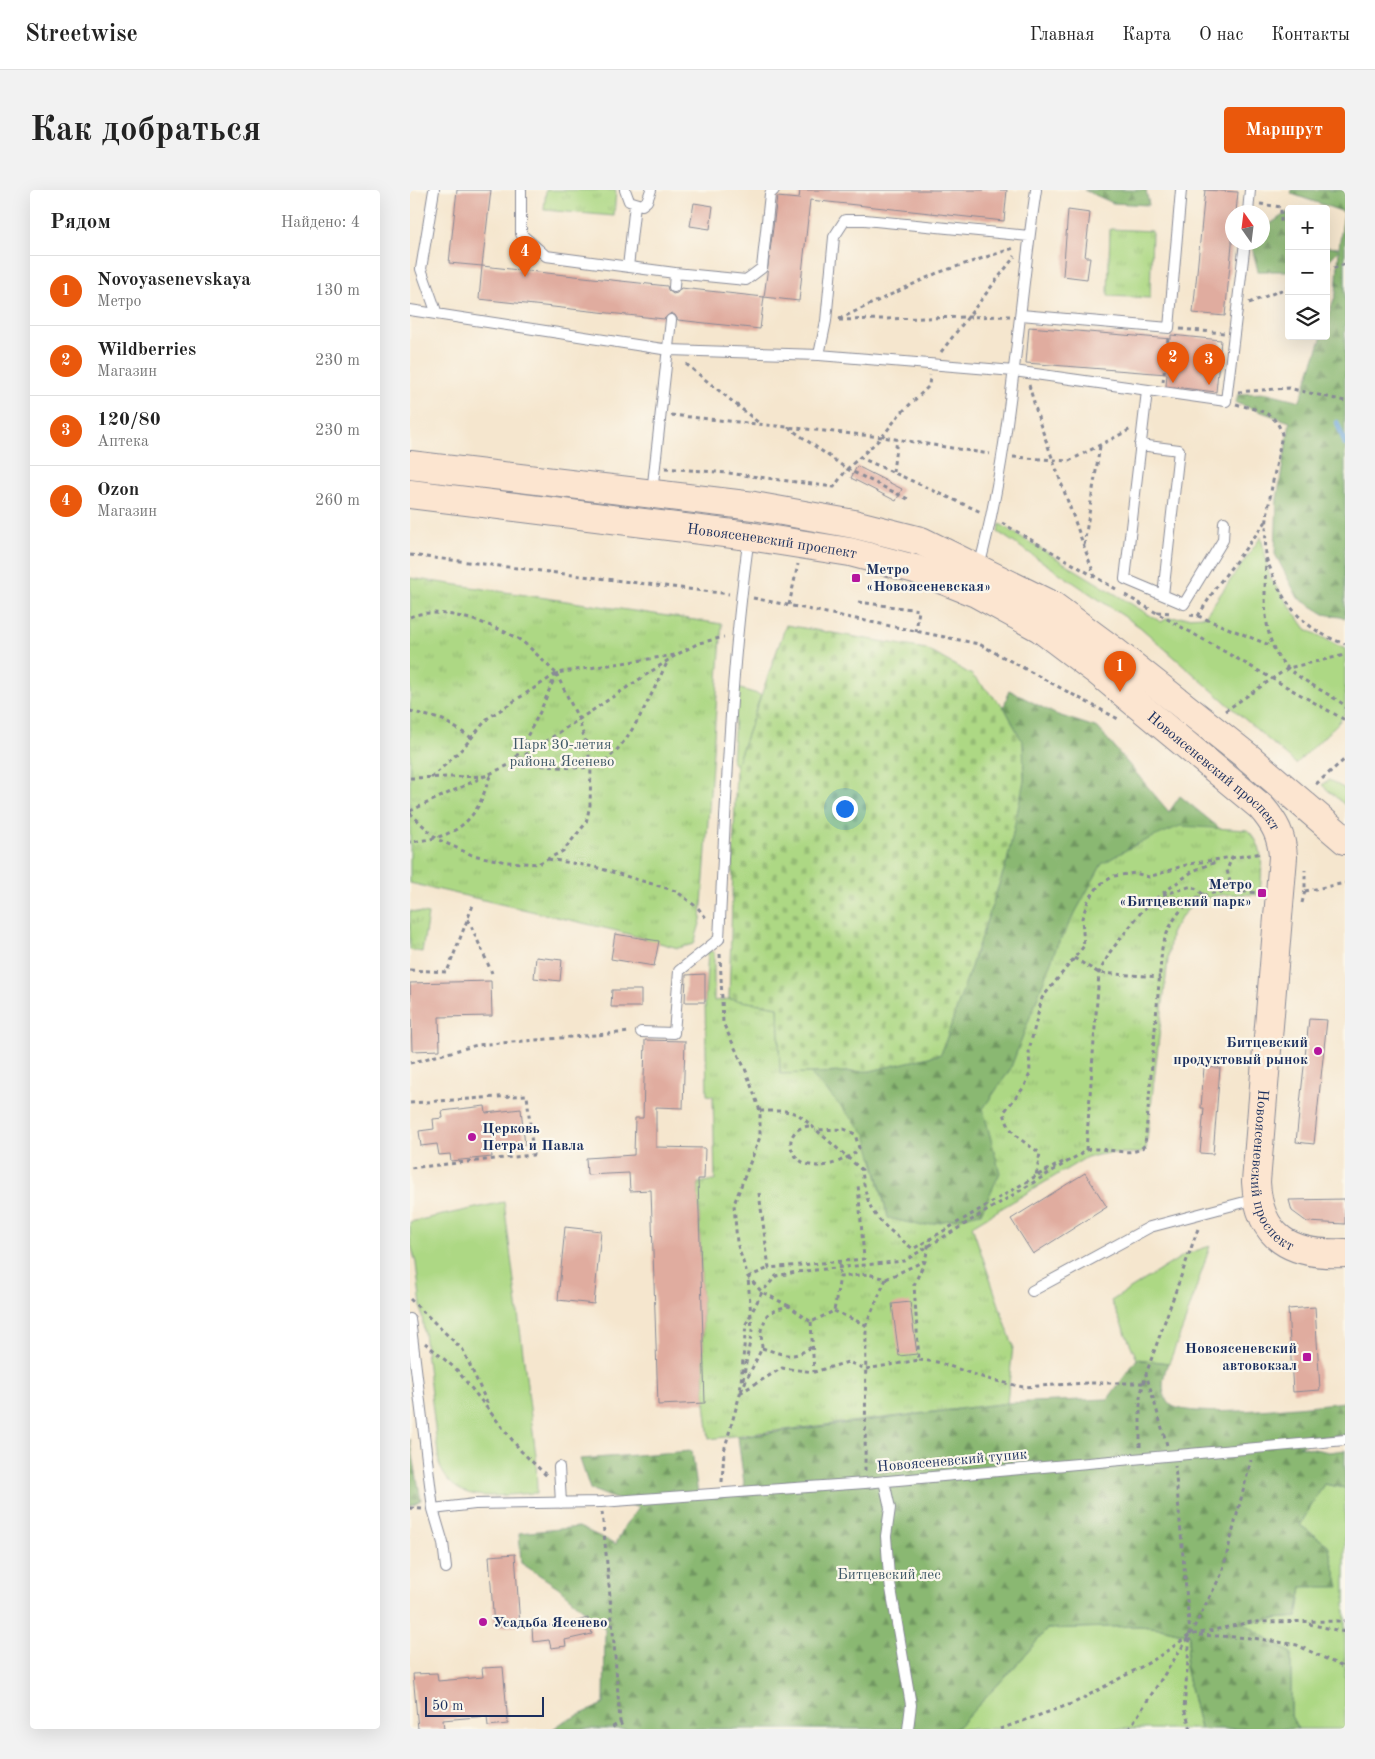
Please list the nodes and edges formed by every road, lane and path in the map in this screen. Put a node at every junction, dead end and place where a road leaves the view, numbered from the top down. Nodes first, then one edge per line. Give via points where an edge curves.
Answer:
1 (434, 190) edge
2 (521, 190) edge
3 (625, 190) edge
4 (651, 190) edge
5 (774, 190) edge
6 (1036, 190) edge
7 (1181, 190) edge
8 (1250, 190) edge
9 (635, 204) junction
10 (1249, 205) edge
11 (1270, 207) edge
12 (1285, 223) edge
13 (1029, 236) junction
14 (1023, 245) junction
15 (1244, 250) edge
16 (1345, 264) edge
17 (628, 267) junction
18 (1330, 270) edge
19 (675, 273) junction
20 (674, 287) dead end
21 (1285, 289) edge
22 (1237, 308) junction
23 (410, 310) edge
24 (437, 314) junction
25 (1021, 315) junction
26 (969, 316) junction
27 (671, 320) dead end
28 (831, 321) junction
29 (1169, 328) junction
30 (1234, 334) junction
31 (669, 350) junction
32 (819, 355) junction
33 (932, 364) junction
34 (1014, 371) junction
35 (1025, 372) junction
36 (1147, 391) junction
37 (1162, 393) junction
38 (1227, 397) junction
39 (1345, 401) edge
40 (662, 414) junction
41 (1143, 422) junction
42 (760, 424) junction
43 (787, 426) junction
44 (882, 437) junction
45 (897, 439) junction
46 (1140, 445) junction
47 (1100, 446) junction
48 (1001, 455) junction
49 (858, 457) junction
50 (1053, 462) junction
51 (410, 465) edge
52 (847, 469) junction
53 (893, 472) junction
54 (654, 480) junction
55 (815, 484) junction
56 (814, 492) dead end
57 (410, 494) edge
58 (910, 500) dead end
59 (991, 517) junction
60 (1268, 519) junction
61 (1224, 522) dead end
62 (749, 536) junction
63 (1084, 545) junction
64 (410, 555) edge
65 (800, 556) dead end
66 (1266, 556) junction
67 (979, 568) junction
68 (1095, 577) junction
69 (1163, 595) junction
70 (741, 596) junction
71 (858, 602) dead end
72 (789, 605) junction
73 (1154, 611) junction
74 (1198, 616) junction
75 (410, 617) edge
76 (737, 629) junction
77 (916, 632) junction
78 (1345, 644) edge
79 (1272, 646) junction
80 (676, 655) junction
81 (1345, 655) edge
82 (668, 661) junction
83 (1288, 668) junction
84 (556, 673) junction
85 (1270, 679) junction
86 (1345, 708) edge
87 (410, 711) edge
88 (1225, 711) dead end
89 (578, 718) junction
90 (1122, 720) dead end
91 (1345, 720) edge
92 (472, 738) junction
93 (1345, 759) edge
94 (513, 763) junction
95 (590, 767) junction
96 (490, 776) junction
97 (410, 778) edge
98 (430, 779) junction
99 (1316, 784) dead end
100 (410, 812) edge
101 (437, 839) junction
102 (1345, 840) edge
103 (410, 842) edge
104 (1263, 846) dead end
105 (1265, 853) junction
106 (1232, 857) junction
107 (548, 858) junction
108 (1264, 861) dead end
109 (1345, 883) edge
110 (1263, 885) dead end
111 (1232, 890) junction
112 (1305, 891) dead end
113 (1262, 893) junction
114 (1204, 895) junction
115 (1159, 896) junction
116 (1261, 902) dead end
117 (473, 905) dead end
118 (468, 918) junction
119 (719, 939) junction
120 (1074, 958) junction
121 (410, 970) edge
122 (492, 973) dead end
123 (1100, 973) junction
124 (1160, 977) junction
125 (641, 1032) joint
126 (410, 1063) edge
127 (410, 1103) edge
128 (760, 1111) junction
129 (809, 1126) junction
130 (815, 1130) junction
131 (1087, 1150) junction
132 (847, 1157) junction
133 (410, 1168) edge
134 (1036, 1176) junction
135 (858, 1184) dead end
136 (759, 1193) dead end
137 (1257, 1199) junction
138 (867, 1201) junction
139 (859, 1202) junction
140 (1203, 1214) junction
141 (930, 1238) junction
142 (928, 1248) junction
143 (1345, 1253) edge
144 (925, 1261) junction
145 (839, 1262) junction
146 (769, 1268) junction
147 (839, 1268) junction
148 (748, 1277) junction
149 (840, 1277) junction
150 (886, 1279) junction
151 (1032, 1291) dead end
152 (762, 1292) junction
153 (410, 1298) edge
154 (790, 1306) junction
155 (834, 1311) junction
156 (751, 1312) junction
157 (410, 1319) edge
158 (811, 1322) junction
159 (866, 1325) junction
160 (412, 1331) junction
161 (814, 1346) junction
162 (762, 1348) junction
163 (920, 1360) junction
164 (866, 1369) junction
165 (814, 1372) junction
166 (1146, 1374) junction
167 (1143, 1383) junction
168 (740, 1394) junction
169 (490, 1410) junction
170 (1345, 1440) edge
171 (1254, 1447) junction
172 (1172, 1455) junction
173 (1140, 1458) junction
174 (559, 1467) dead end
175 (884, 1481) junction
176 (864, 1483) junction
177 (560, 1488) junction
178 (722, 1493) junction
179 (601, 1502) junction
180 (561, 1503) junction
181 (433, 1509) junction
182 (446, 1568) dead end
183 (1345, 1621) edge
184 (1304, 1623) junction
185 (1345, 1632) edge
186 (1190, 1635) junction
187 (1345, 1668) edge
188 (620, 1722) junction
189 (610, 1729) edge
190 (623, 1729) edge
191 (908, 1729) edge
192 (1000, 1729) edge
193 (1129, 1729) edge
194 (1191, 1729) edge

1 - 24 lane via 421,269
2 - 17 lane via 521,234 546,256
3 - 9 lane via 629,201
4 - 9 lane via 647,201
5 - 19 lane via 770,194 762,268 746,280
6 - 13 lane
7 - 29 lane
8 - 10 lane
9 - 17 lane
11 - 12 path via 1281,207 1280,222
13 - 14 path
13 - 25 lane
13 - 28 lane via 844,220 834,237
14 - 26 path
14 - 28 path via 937,273
15 - 22 lane
16 - 18 path
17 - 19 lane
19 - 20 lane
21 - 22 path
22 - 30 lane
23 - 24 lane
24 - 31 lane
25 - 26 path
25 - 29 lane
25 - 34 lane
26 - 28 path
26 - 33 path
27 - 31 lane
28 - 32 lane
29 - 30 path
29 - 37 path
30 - 38 lane
31 - 32 lane
31 - 40 lane
31 - 42 path
32 - 33 lane
33 - 34 lane
33 - 44 path via 929,386
34 - 35 lane
34 - 48 lane
35 - 36 lane
35 - 50 path
36 - 37 lane
36 - 41 lane
37 - 38 lane
38 - 39 path via 1288,388
38 - 60 path via 1272,415 1279,424 1282,434
40 - 42 path
40 - 54 lane
41 - 46 lane
41 - 47 path
42 - 43 path
43 - 44 path
43 - 52 path
44 - 45 path
44 - 49 path
45 - 48 path
45 - 53 path
46 - 69 lane via 1125,579
46 - 69 lane via 1179,450
47 - 50 path via 1069,461
47 - 63 path
48 - 50 path
48 - 59 lane
49 - 52 path
49 - 53 path
50 - 63 path
51 - 54 street, Новоясеневский проспект
52 - 55 path via 834,487
52 - 58 path
53 - 59 path
54 - 55 path via 728,473
54 - 67 street, Новоясеневский проспект via 754,506 854,524 921,541
55 - 56 path
57 - 62 street, Новоясеневский проспект
59 - 67 lane
59 - 68 path
60 - 66 path
60 - 74 path
61 - 69 lane via 1223,540 1184,604
62 - 70 lane
62 - 137 street, Новоясеневский проспект via 850,552 915,569 976,593 1040,628 1097,671 1272,819 1282,843 1283,858
63 - 68 path
64 - 70 path
65 - 72 path
66 - 78 path via 1279,591 1294,613 1326,638
66 - 79 path via 1267,617
67 - 102 street, Новоясеневский проспект via 1053,606 1114,650
68 - 73 path
70 - 72 path
70 - 76 lane
71 - 77 path via 919,610
72 - 77 path
73 - 74 path
73 - 85 path
74 - 79 path
75 - 84 path via 419,613 465,617 516,638
76 - 80 path via 721,639 699,643
76 - 119 lane
77 - 90 path via 979,644
79 - 83 path
80 - 82 path
80 - 84 path
81 - 83 path
82 - 89 path
82 - 95 path via 622,744 605,761
83 - 85 path
83 - 86 path
84 - 89 path
84 - 92 path via 488,718
84 - 94 path
85 - 88 path
85 - 91 path
87 - 92 path via 443,720
89 - 94 path
89 - 95 path
92 - 98 path
93 - 99 path
94 - 95 path
94 - 96 path
95 - 107 path via 590,806 586,823 563,851
96 - 98 path
96 - 100 path
96 - 101 path via 477,808 460,827
97 - 98 path
100 - 101 path
101 - 103 path
101 - 107 path via 472,855 506,862 538,864
104 - 105 path
105 - 106 path
105 - 108 path
106 - 111 path via 1227,870
106 - 115 path via 1193,872
106 - 120 path via 1189,864 1149,878 1135,873 1114,876 1099,885 1082,918 1084,946
107 - 119 path via 595,867 676,891 698,908
109 - 112 path
110 - 113 path
111 - 113 path
111 - 114 path
113 - 116 path
114 - 115 path via 1192,886
114 - 124 path via 1182,907 1172,920 1162,948
115 - 123 path via 1125,931
117 - 118 path
118 - 121 path via 447,972
118 - 122 path
119 - 125 lane via 678,972 674,1034
119 - 128 path via 723,1023 746,1071
120 - 123 path
120 - 134 path via 1042,998 1029,1050 1030,1072 1025,1086 1004,1112 1006,1124 1013,1135 1040,1153
123 - 124 path
123 - 131 path
124 - 131 path via 1145,1145 1142,1150 1134,1152
125 - 126 path via 477,1045
127 - 133 path via 527,1095 533,1155
128 - 129 path via 798,1114
128 - 148 path via 760,1137 734,1204 737,1243
129 - 130 path
129 - 132 path via 800,1127 793,1134 791,1152 796,1158 818,1168
130 - 132 path
130 - 132 path via 844,1129 855,1134 859,1148
131 - 134 path
131 - 142 path
132 - 138 path via 862,1170
134 - 141 path
135 - 139 path
136 - 146 path
137 - 140 lane
137 - 143 street, Новоясеневский проспект via 1266,1224 1282,1242 1302,1250
138 - 139 path
138 - 141 path via 883,1225 913,1249
139 - 145 path via 864,1259
140 - 151 lane via 1150,1226
140 - 166 path
141 - 142 path
142 - 144 path
142 - 147 path via 904,1261
144 - 150 path
144 - 163 path via 914,1285
145 - 146 path
145 - 147 path
146 - 148 path
147 - 149 path
147 - 152 path via 776,1276
148 - 152 path
148 - 156 path
149 - 150 path via 868,1274
149 - 155 path
150 - 159 path
152 - 154 path
152 - 156 path
153 - 169 path via 463,1350
154 - 158 path
154 - 162 path via 767,1315 761,1330
155 - 158 path
155 - 159 path
156 - 168 path via 752,1330
156 - 168 path via 743,1339
157 - 160 lane
158 - 161 path
159 - 164 path
160 - 169 path via 457,1370
160 - 181 lane
161 - 162 path via 800,1355 785,1355
161 - 165 path
162 - 168 path
163 - 164 path
163 - 167 path via 1023,1387
164 - 165 path via 848,1362
164 - 176 path
165 - 168 path via 782,1368
166 - 167 path
166 - 172 path
167 - 173 path
168 - 178 path via 724,1451
169 - 177 path via 522,1451
170 - 171 lane, Новоясеневский тупик
171 - 172 lane, Новоясеневский тупик
171 - 186 path via 1222,1573
172 - 173 lane, Новоясеневский тупик
172 - 186 path
173 - 175 lane, Новоясеневский тупик
174 - 177 lane
175 - 176 lane, Новоясеневский тупик
175 - 191 lane via 890,1508 886,1536 889,1578 911,1705
176 - 178 lane, Новоясеневский тупик
177 - 180 lane
178 - 179 lane, Новоясеневский тупик
179 - 180 lane, Новоясеневский тупик
179 - 188 path
180 - 181 lane, Новоясеневский тупик via 475,1504
181 - 182 lane
183 - 184 path
184 - 185 path
184 - 186 path via 1282,1620 1251,1622
186 - 187 path via 1253,1638 1297,1645
186 - 192 path via 1074,1703
186 - 193 path
186 - 194 path via 1184,1709
188 - 189 path
188 - 190 path

